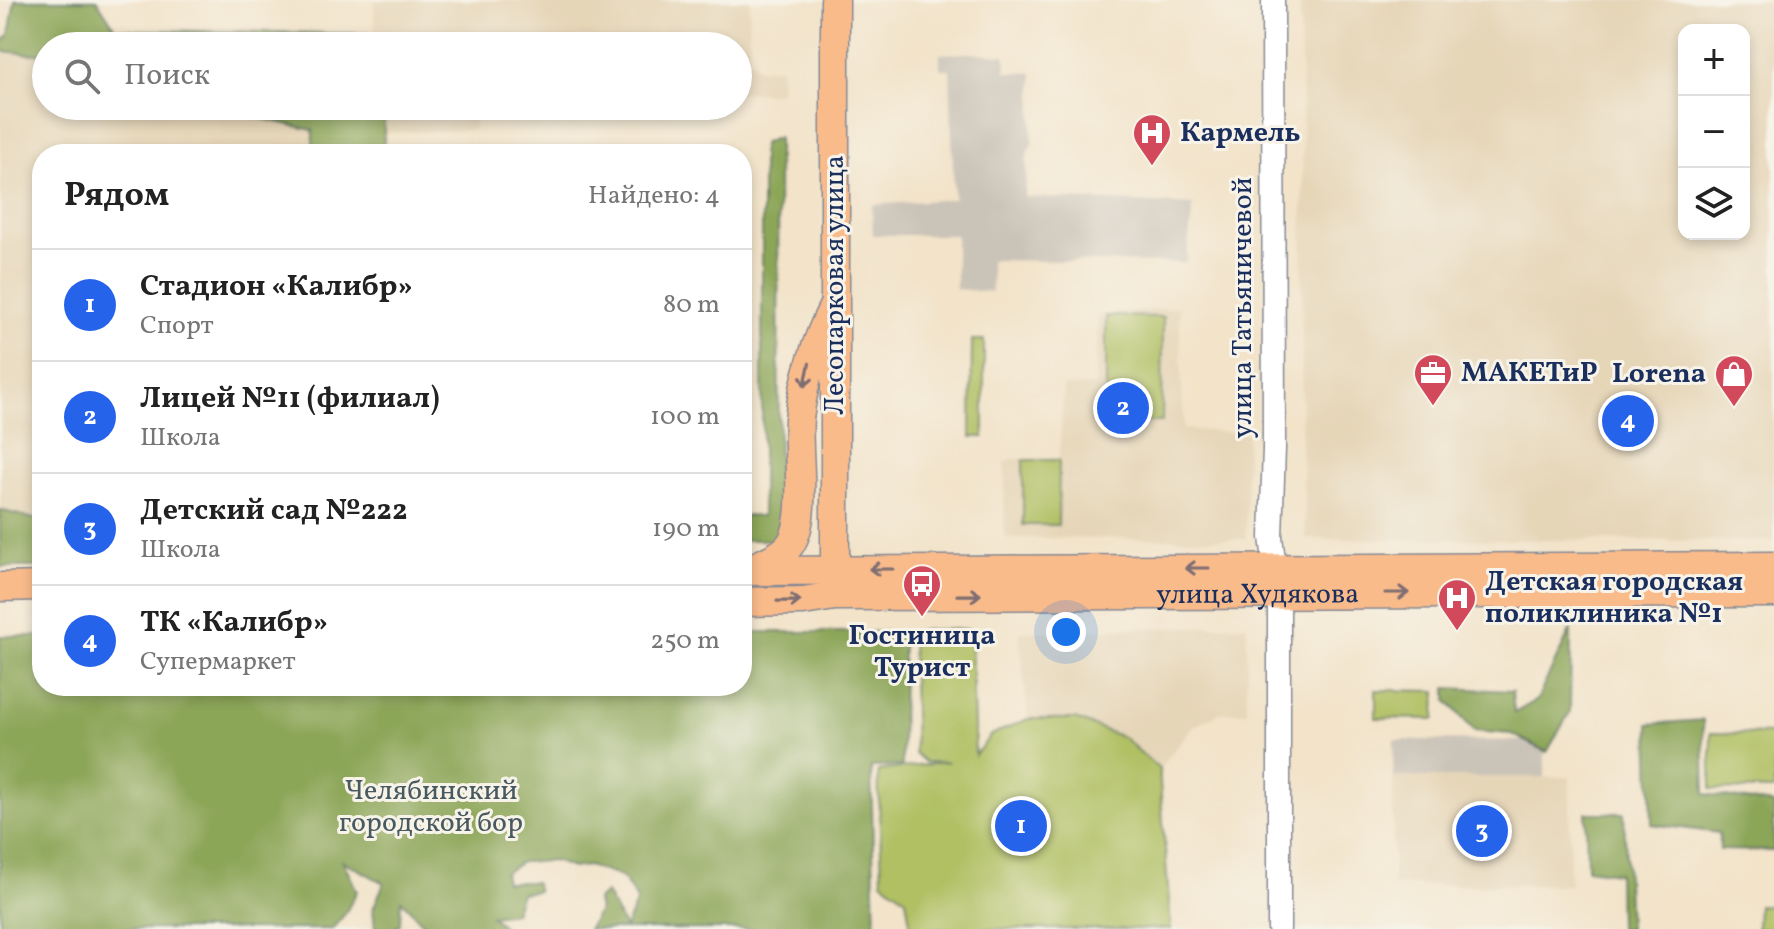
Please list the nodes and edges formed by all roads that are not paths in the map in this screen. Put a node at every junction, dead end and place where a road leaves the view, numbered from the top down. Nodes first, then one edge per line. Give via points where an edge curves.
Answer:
1 (835, 0) edge
2 (1273, 0) edge
3 (835, 303) junction
4 (1774, 566) edge
5 (752, 567) edge
6 (752, 572) edge
7 (1277, 580) junction
8 (835, 582) junction
9 (32, 586) edge
10 (0, 587) edge
11 (1774, 593) edge
12 (752, 602) edge
13 (1279, 929) edge

1 - 3 main road, Лесопарковая улица
2 - 7 street, улица Татьяничевой via 1271,537
3 -> 5 main road via 814,347 803,397 798,528 777,556
3 - 8 main road, Лесопарковая улица
4 - 7 main road, улица Худякова
6 - 8 main road, улица Худякова
7 - 8 main road, улица Худякова
7 -> 11 main road, улица Худякова
7 - 13 street, улица Татьяничевой
12 -> 8 main road, улица Худякова via 803,601
9 - 10 main road

